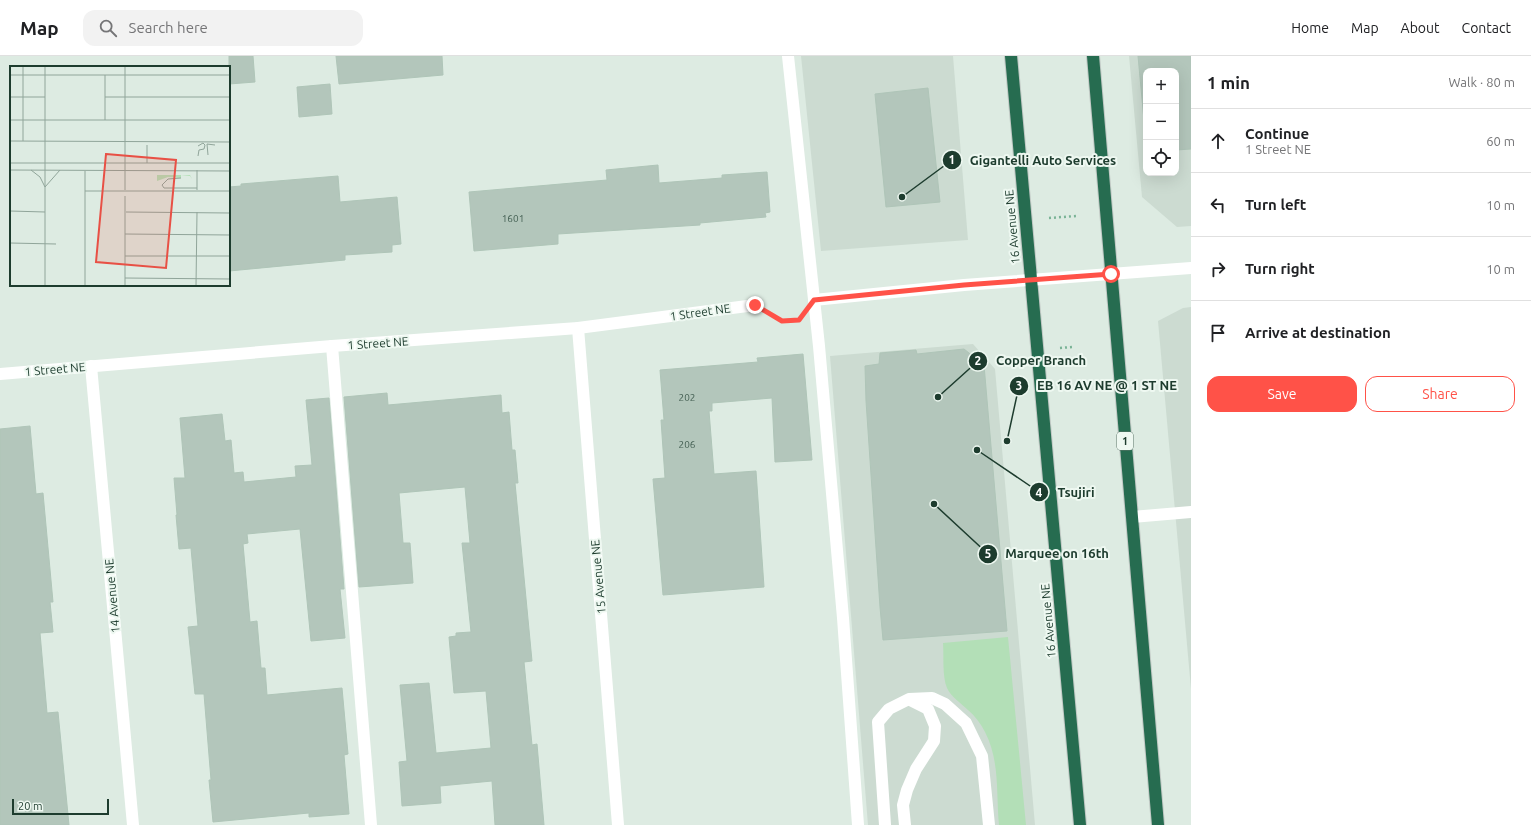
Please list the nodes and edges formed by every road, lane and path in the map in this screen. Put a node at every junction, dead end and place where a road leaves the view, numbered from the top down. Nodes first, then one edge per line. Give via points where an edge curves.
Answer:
1 (788, 56) edge
2 (1011, 56) edge
3 (1093, 56) edge
4 (1076, 216) dead end
5 (1048, 218) dead end
6 (1191, 268) edge
7 (1111, 274) junction
8 (1031, 280) junction
9 (814, 300) junction
10 (755, 305) joint
11 (578, 328) junction
12 (332, 346) junction
13 (1072, 347) dead end
14 (1059, 348) dead end
15 (91, 366) junction
16 (0, 374) edge
17 (1191, 512) edge
18 (1132, 518) junction
19 (909, 699) junction
20 (132, 825) edge
21 (371, 825) edge
22 (618, 825) edge
23 (858, 825) edge
24 (885, 825) edge
25 (905, 825) edge
26 (989, 825) edge
27 (1080, 825) edge
28 (1158, 825) edge

1 - 9 street
2 - 8 highway, 16 Avenue NE
3 - 7 highway, 1
4 - 5 path
6 - 7 street
7 - 8 street
7 - 18 highway, 1
8 - 9 street
8 - 27 highway, 16 Avenue NE
9 - 10 path via 799,320 782,321
9 - 23 street via 841,594
10 - 11 street, 1 Street NE
11 - 12 street, 1 Street NE
11 - 22 street, 15 Avenue NE
12 - 15 street, 1 Street NE
12 - 21 street
13 - 14 path
15 - 16 street, 1 Street NE
15 - 20 street, 14 Avenue NE
17 - 18 street
18 - 28 highway, 1
19 - 24 street via 890,709 878,722
19 - 25 street via 928,709 935,726 934,741 916,769 907,790 903,805
19 - 26 street via 932,698 945,704 966,723 982,756

